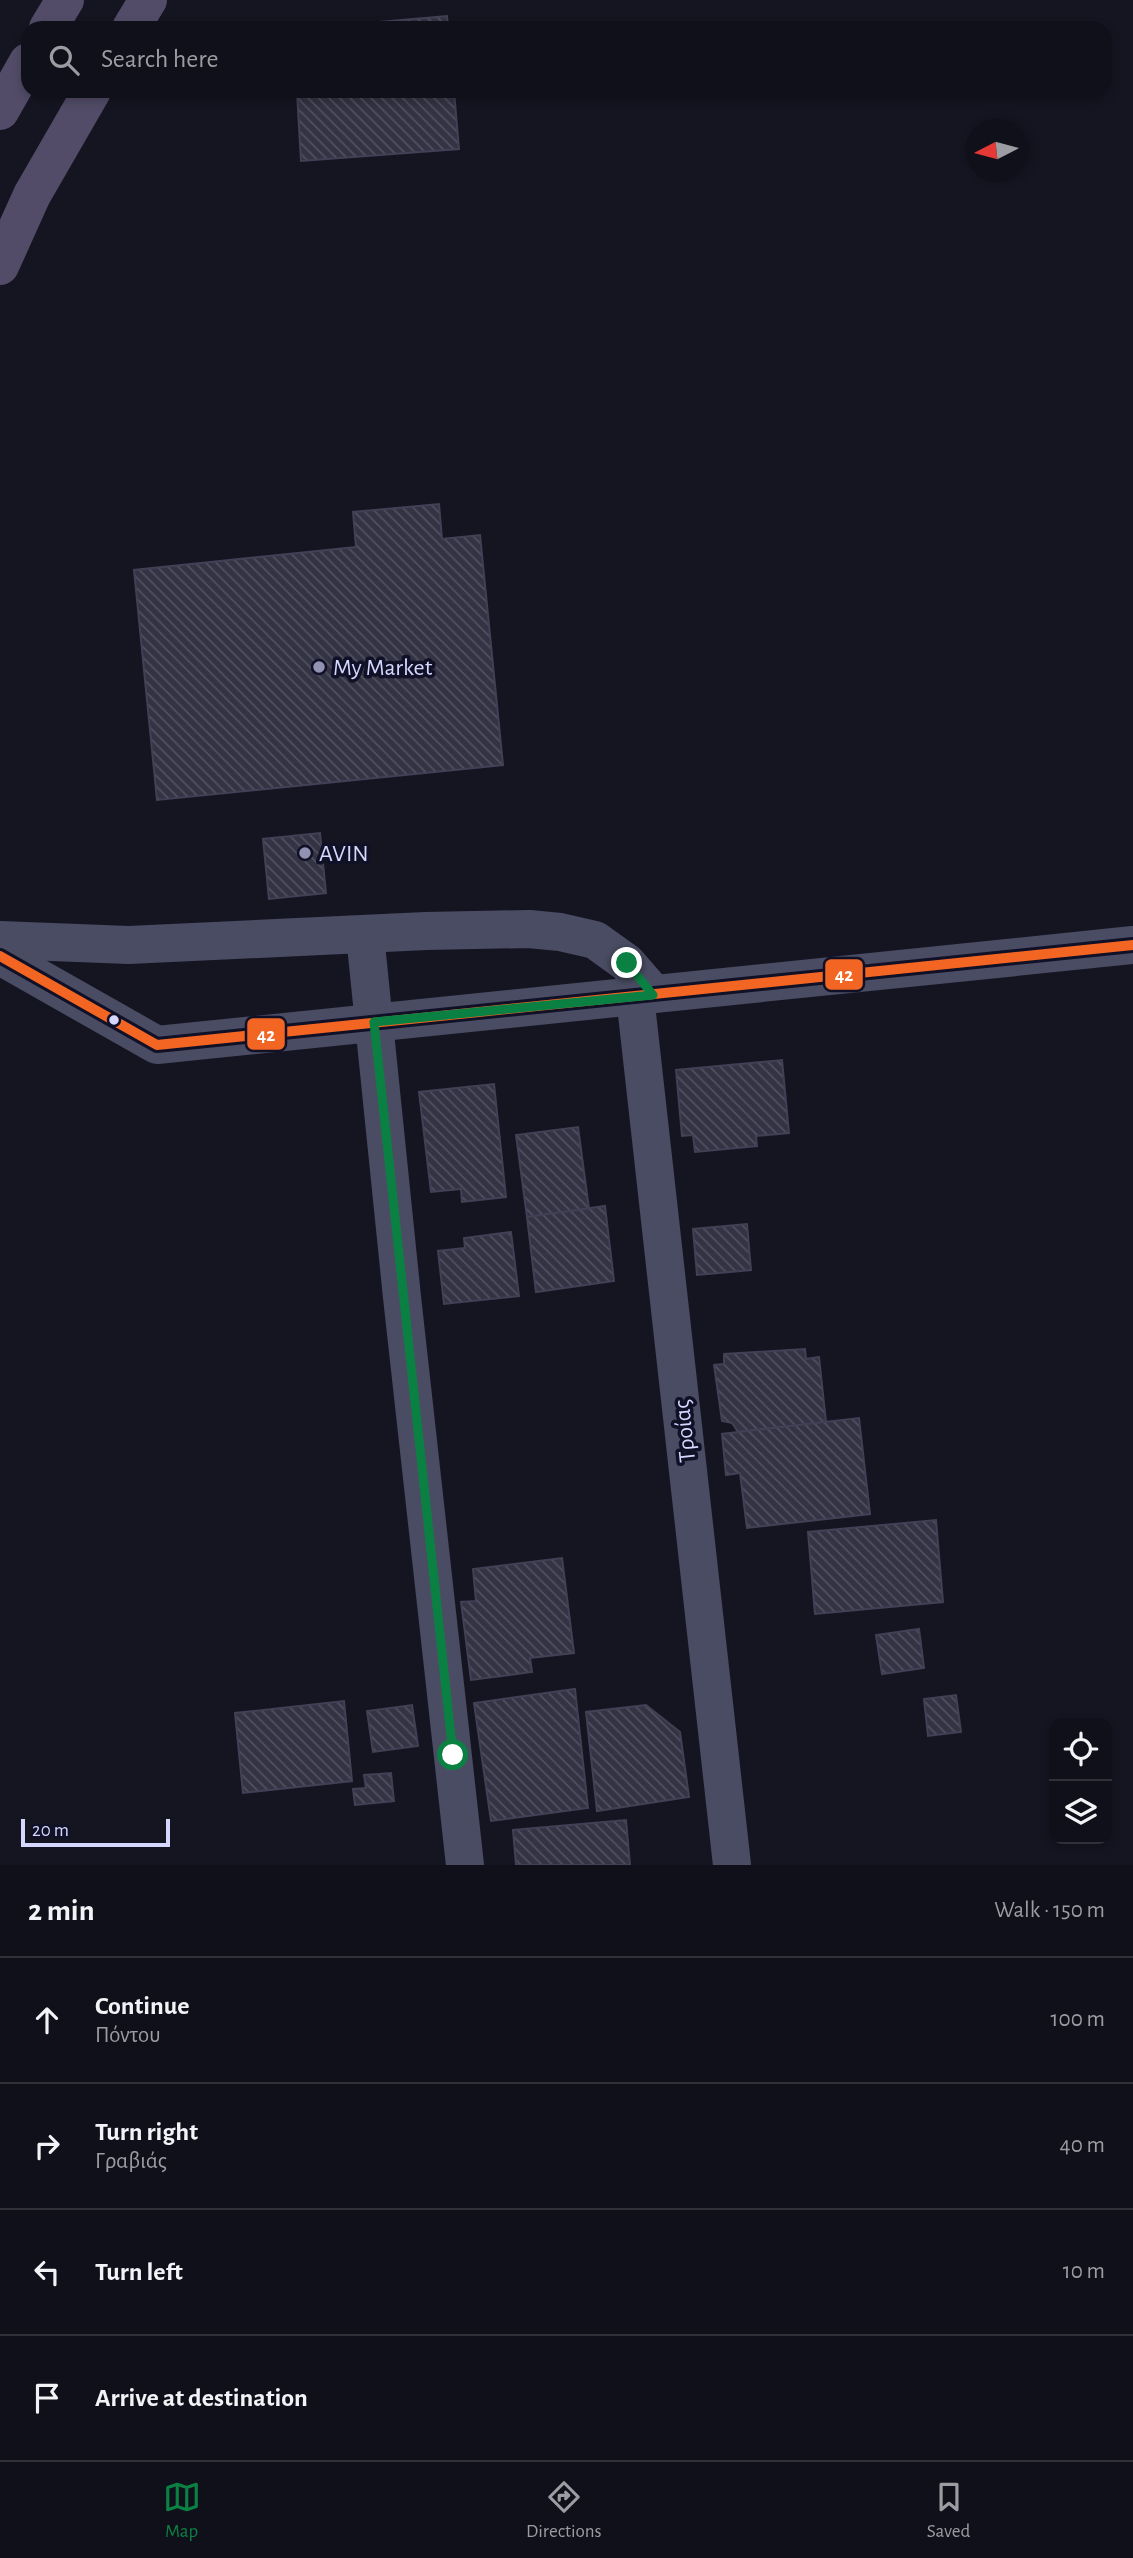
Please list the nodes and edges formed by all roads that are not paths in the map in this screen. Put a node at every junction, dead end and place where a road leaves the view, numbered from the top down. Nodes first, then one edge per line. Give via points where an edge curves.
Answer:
1 (65, 0) edge
2 (148, 0) edge
3 (52, 21) edge
4 (135, 21) edge
5 (21, 74) edge
6 (88, 98) edge
7 (0, 111) edge
8 (0, 266) edge
9 (365, 935) junction
10 (0, 940) edge
11 (1133, 945) edge
12 (0, 956) edge
13 (644, 995) junction
14 (374, 1022) junction
15 (465, 1865) edge
16 (732, 1865) edge

1 - 3 main road
2 - 4 main road
5 - 7 main road
6 - 8 main road via 32,195
9 - 10 street via 130,945
9 - 13 street via 560,932 595,940 627,963
9 - 14 street
11 - 13 street
12 - 14 street via 157,1045
13 - 14 street
13 - 16 street, Τροίας
14 - 15 street

